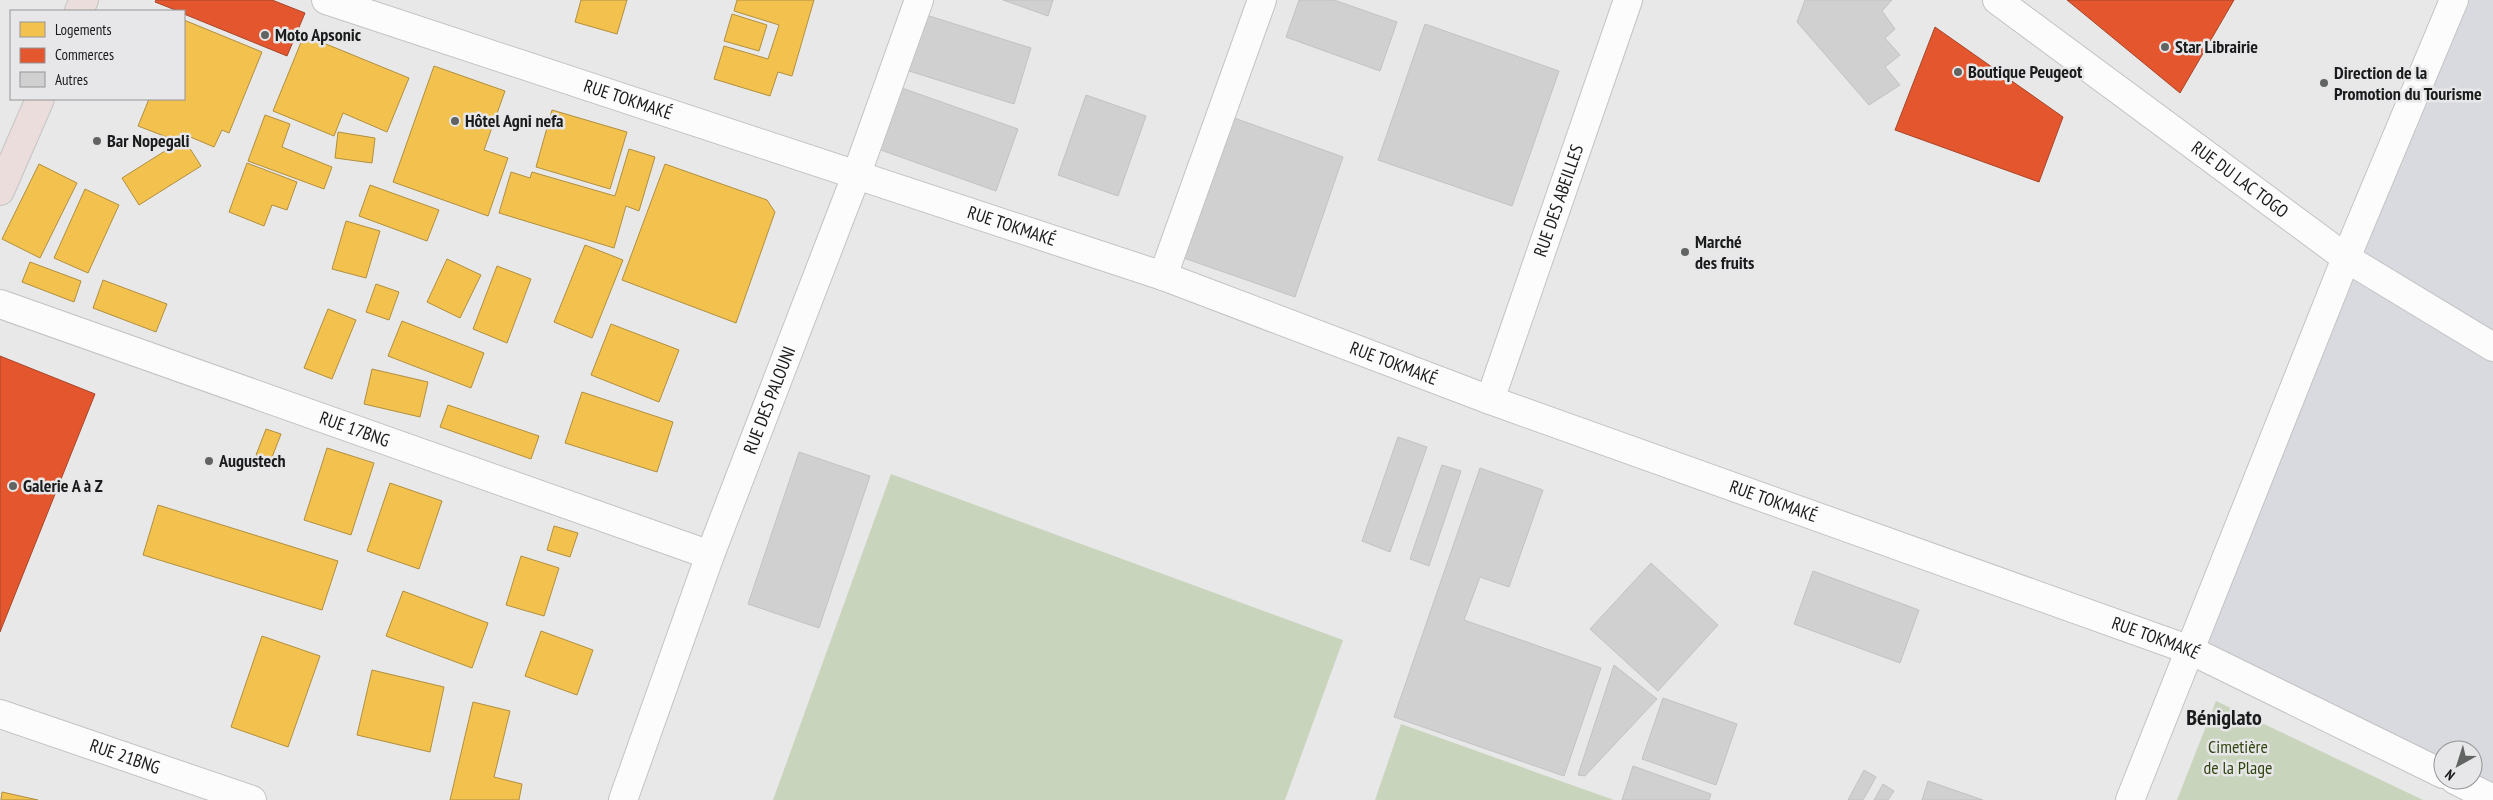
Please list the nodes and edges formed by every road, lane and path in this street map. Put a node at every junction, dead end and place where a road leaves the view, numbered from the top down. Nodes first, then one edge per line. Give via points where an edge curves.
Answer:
1 (326, 0) edge
2 (919, 0) edge
3 (1262, 0) edge
4 (1628, 0) edge
5 (1997, 0) edge
6 (2454, 0) edge
7 (40, 100) edge
8 (856, 176) junction
9 (0, 191) edge
10 (2346, 258) junction
11 (1163, 276) junction
12 (0, 304) edge
13 (2493, 347) edge
14 (1490, 400) junction
15 (710, 555) junction
16 (2190, 650) junction
17 (0, 714) edge
18 (2433, 769) edge
19 (2475, 790) edge
20 (2493, 799) edge
21 (252, 800) edge
22 (623, 800) edge
23 (2130, 800) edge

1 - 8 street, RUE TOKMAKÉ
2 - 8 street, RUE DES PALOUNI
3 - 11 street
4 - 14 street, RUE DES ABEILLES
5 - 10 street, RUE DU LAC TOGO
6 - 10 street
7 - 9 highway
8 - 11 street, RUE TOKMAKÉ
8 - 15 street, RUE DES PALOUNI
10 - 13 street, RUE DU LAC TOGO
10 - 16 street
11 - 14 street, RUE TOKMAKÉ
12 - 15 street, RUE 17BNG
14 - 16 street, RUE TOKMAKÉ
15 - 22 street, RUE DES PALOUNI
16 - 18 street, RUE TOKMAKÉ
16 - 23 street
17 - 21 street, RUE 21BNG
19 - 20 street

